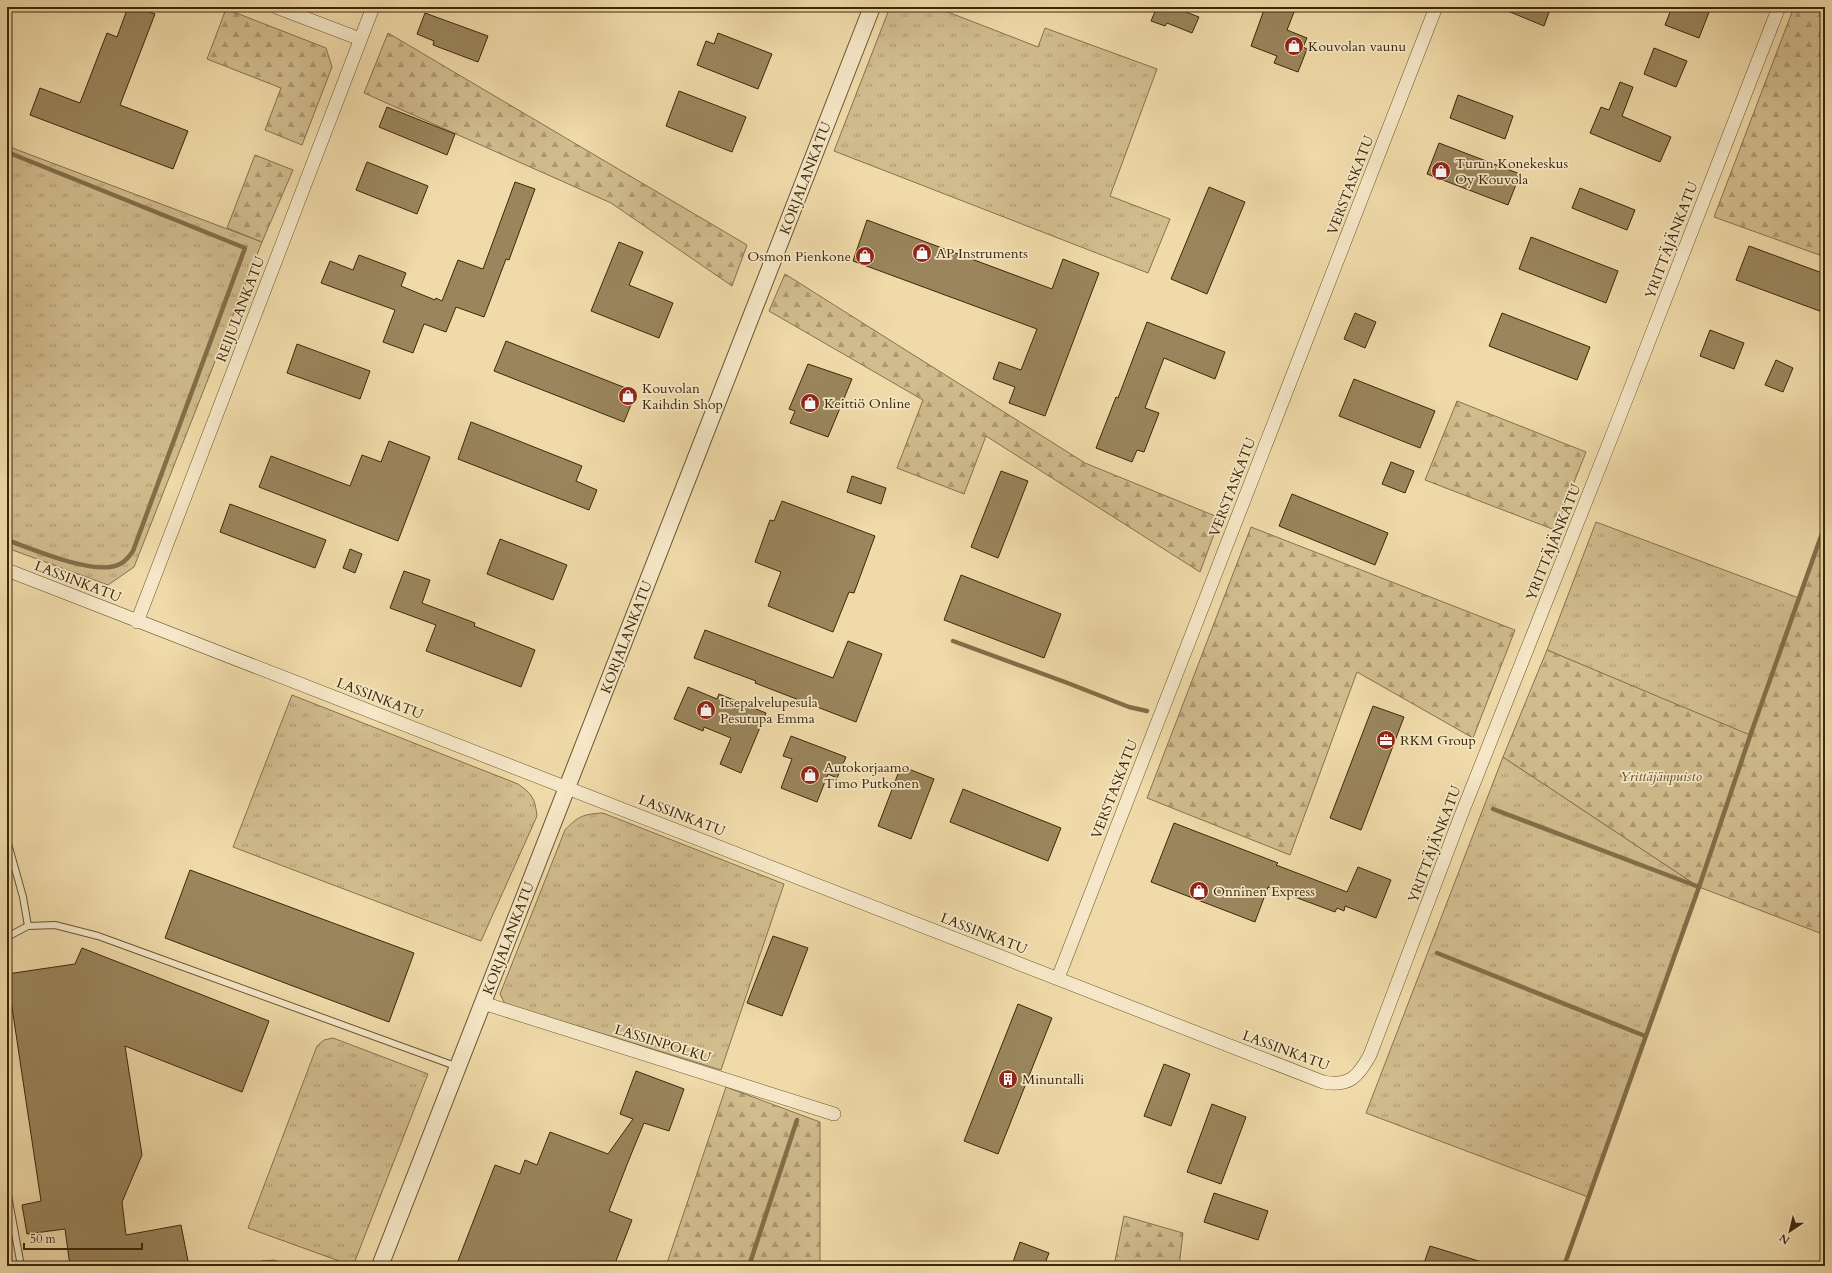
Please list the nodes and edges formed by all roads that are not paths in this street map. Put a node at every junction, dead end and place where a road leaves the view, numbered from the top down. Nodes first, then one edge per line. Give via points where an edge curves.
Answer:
1 (276, 7) edge
2 (373, 7) edge
3 (872, 7) edge
4 (1436, 7) edge
5 (1779, 7) edge
6 (360, 39) junction
7 (7, 570) edge
8 (137, 622) junction
9 (567, 788) junction
10 (7, 840) edge
11 (28, 926) junction
12 (7, 937) edge
13 (1058, 978) junction
14 (483, 1003) junction
15 (459, 1067) junction
16 (1347, 1082) joint
17 (834, 1114) dead end
18 (7, 1190) edge
19 (21, 1266) edge
20 (380, 1266) edge

1 - 6 street
2 - 6 street, REIJULANKATU
3 - 9 street, KORJALANKATU
4 - 13 street, VERSTASKATU
5 - 16 street, YRITTÄJÄNKATU via 1457,826 1370,1055 1363,1068
6 - 8 street, REIJULANKATU
7 - 8 street, LASSINKATU
8 - 9 street, LASSINKATU
9 - 13 street, LASSINKATU
9 - 14 street, KORJALANKATU
10 - 11 lane via 23,896
11 - 12 lane
11 - 15 lane via 56,925 98,936
13 - 16 street, LASSINKATU via 1323,1082
14 - 15 street, KORJALANKATU
14 - 17 street, LASSINPOLKU
15 - 20 street, KORJALANKATU
18 - 19 lane

